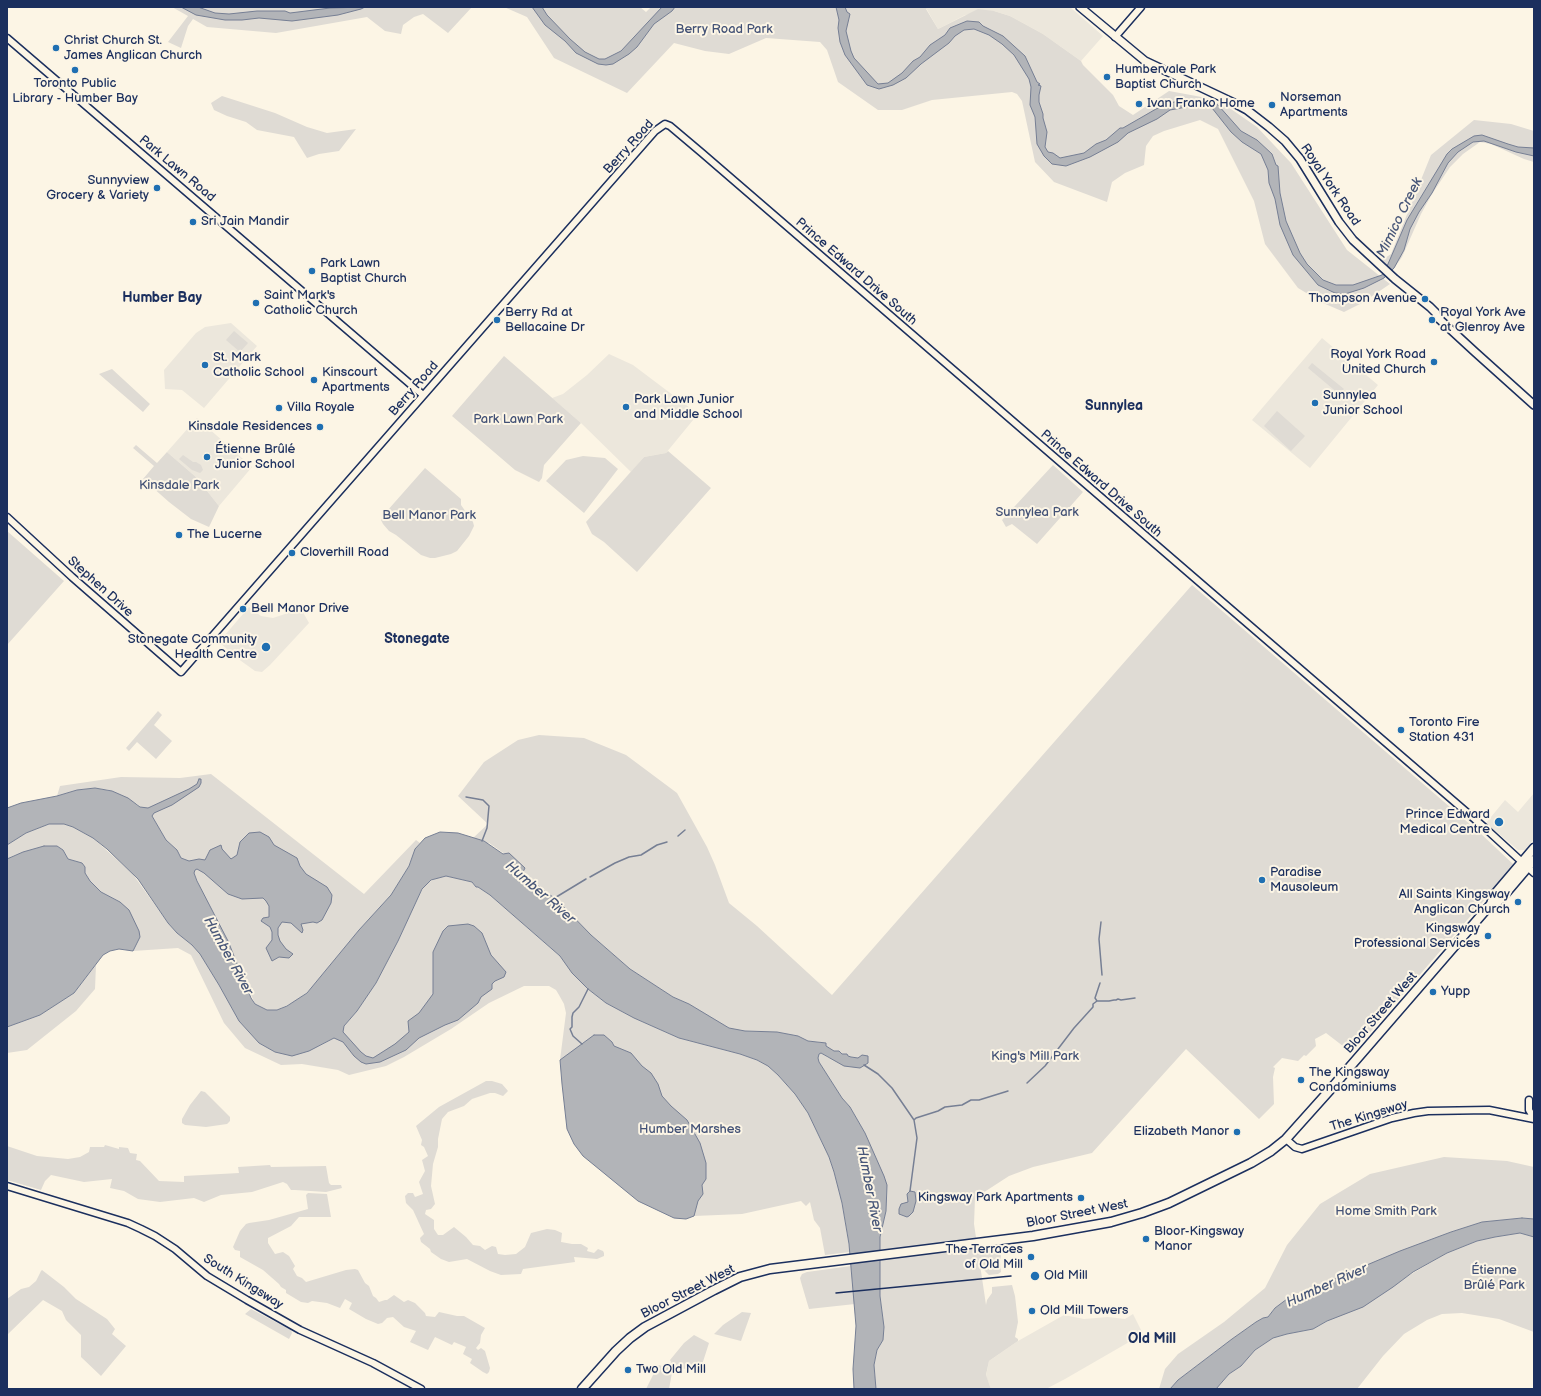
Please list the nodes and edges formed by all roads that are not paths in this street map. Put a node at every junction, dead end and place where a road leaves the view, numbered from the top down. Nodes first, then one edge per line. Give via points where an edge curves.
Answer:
1 (1080, 7) edge
2 (1141, 7) edge
3 (1115, 37) junction
4 (7, 38) edge
5 (665, 124) joint
6 (423, 395) junction
7 (1534, 405) edge
8 (7, 517) edge
9 (181, 672) joint
10 (1534, 848) edge
11 (1534, 860) edge
12 (1528, 868) edge
13 (1529, 1100) dead end
14 (1534, 1118) edge
15 (1286, 1139) junction
16 (7, 1186) edge
17 (421, 1389) edge
18 (582, 1389) edge

1 - 3 main road, Royal York Road
2 - 3 street
3 - 7 main road, Royal York Road via 1145,61 1234,103 1270,127 1300,159 1348,234
4 - 6 street, Park Lawn Road
5 - 6 street, Berry Road via 658,128
5 - 12 street, Prince Edward Drive South via 702,153 1485,828
6 - 9 street, Berry Road
8 - 9 street, Stephen Drive
10 - 12 main road, Bloor Street West
11 - 12 main road, Bloor Street West
12 - 15 main road, Bloor Street West via 1500,900 1491,904
13 - 14 street via 1529,1110
14 - 15 street, The Kingsway via 1489,1110 1428,1111 1392,1118 1302,1149 1295,1147
15 - 18 main road, Bloor Street West via 1242,1168 1176,1200 1111,1222 770,1269 740,1277 652,1322 616,1351
16 - 17 street, South Kingsway via 141,1229 175,1249 207,1276 247,1300 300,1330 373,1363

